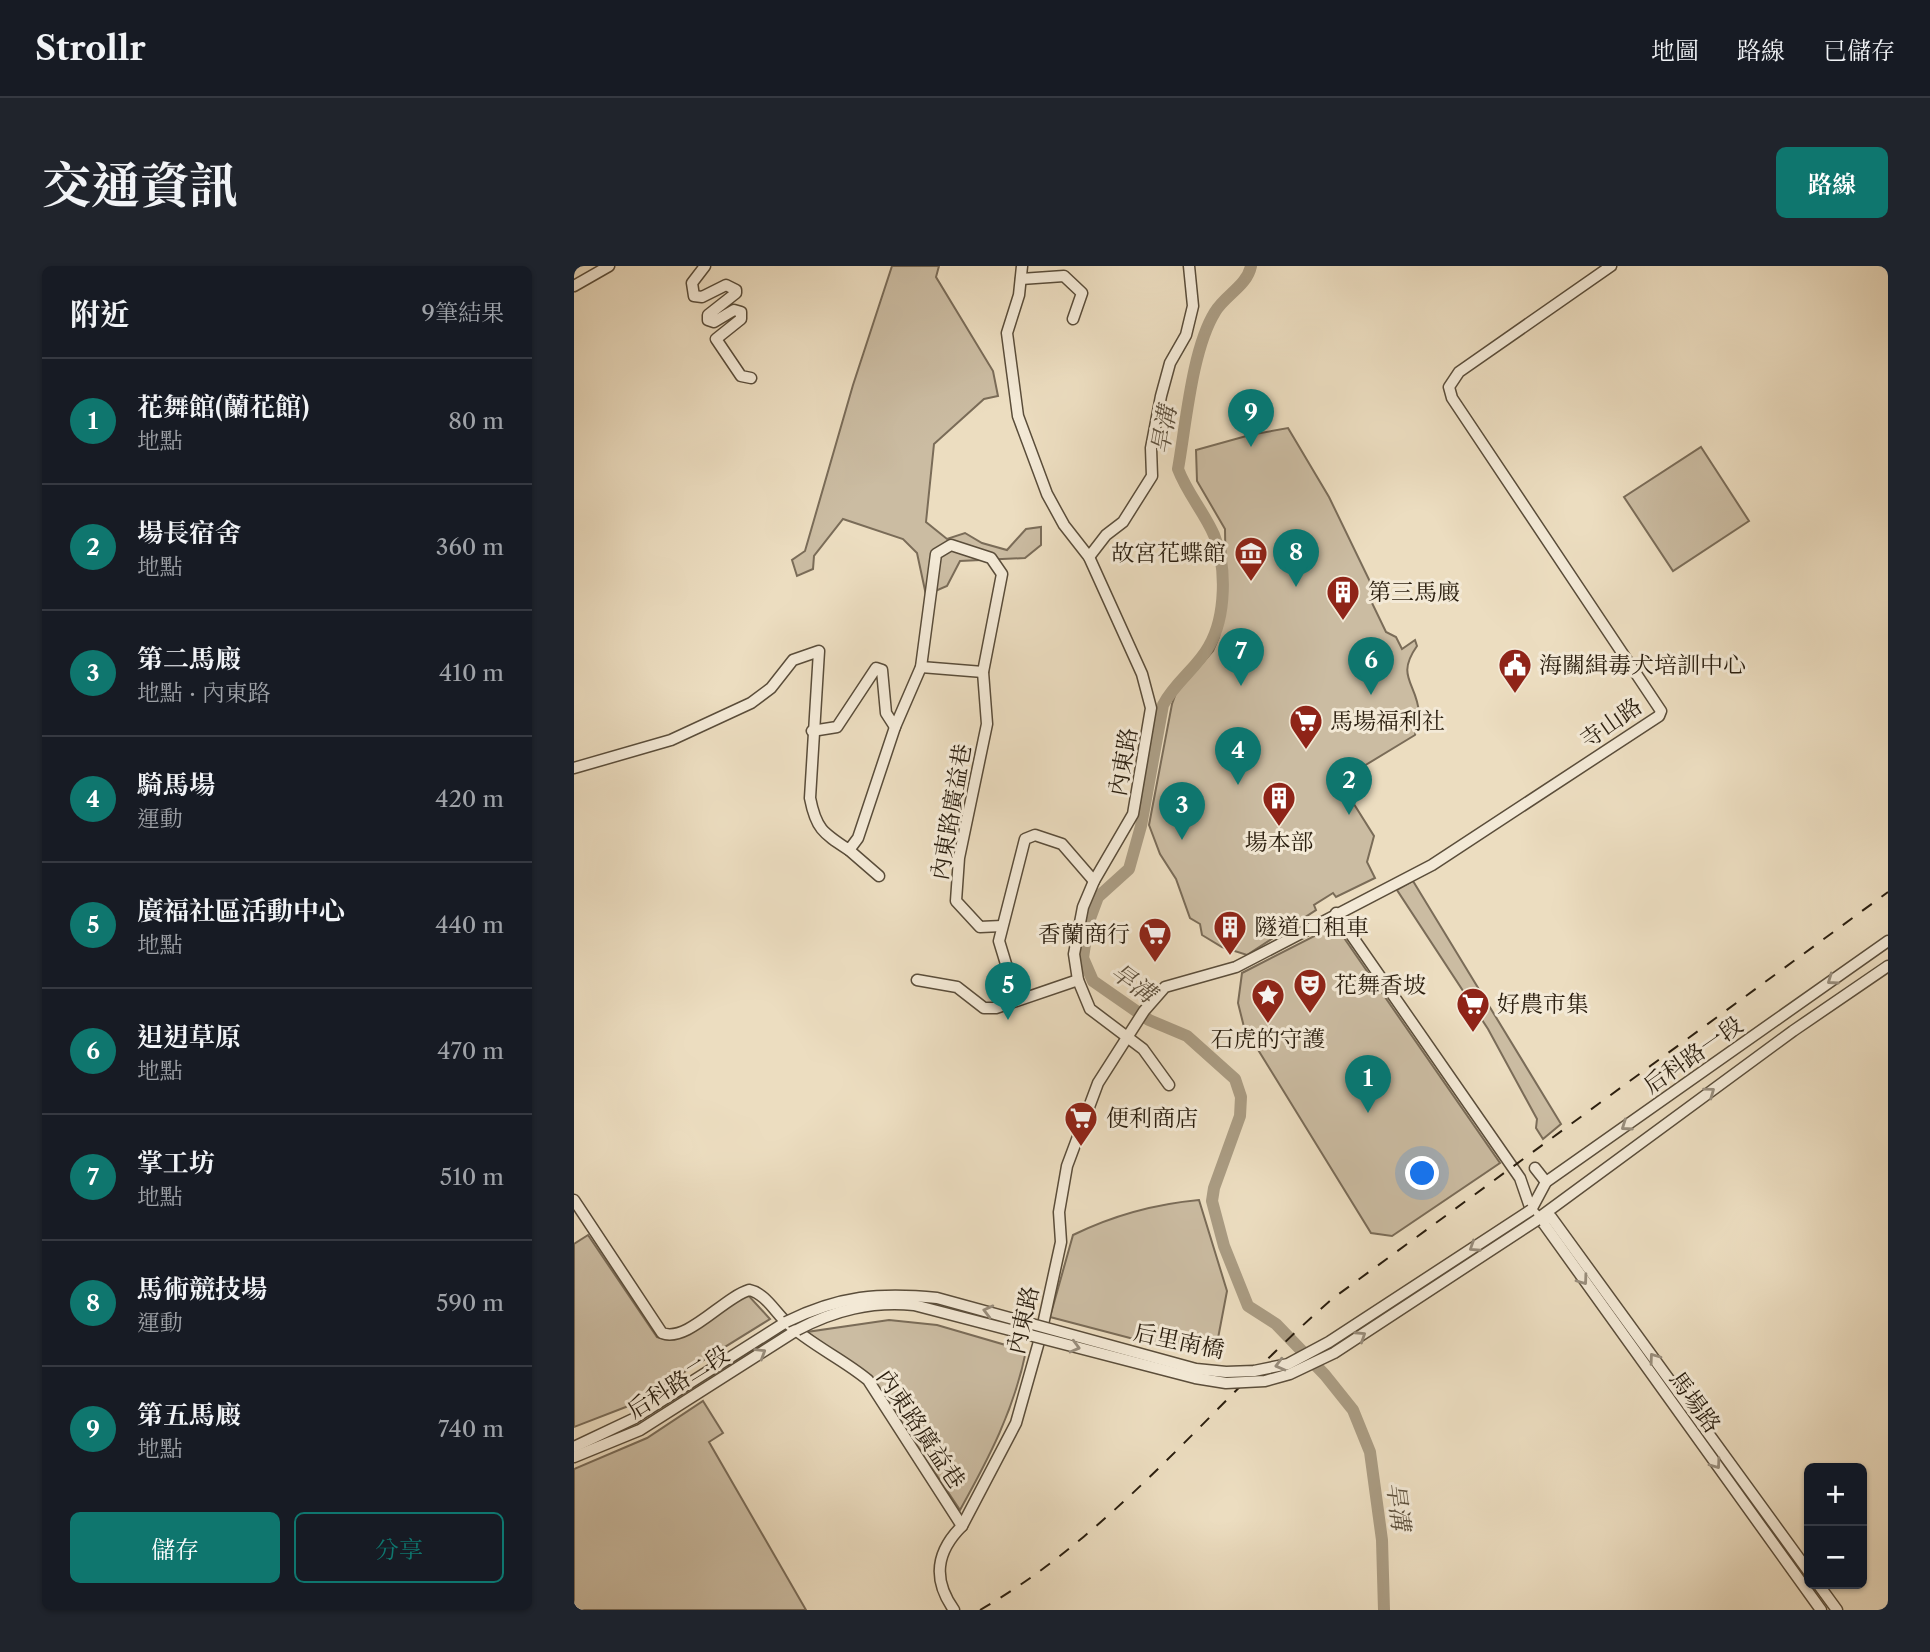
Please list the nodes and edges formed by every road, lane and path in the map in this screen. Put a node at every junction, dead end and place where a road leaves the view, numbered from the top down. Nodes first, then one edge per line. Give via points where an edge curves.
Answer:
1 (609, 266) edge
2 (705, 266) edge
3 (1022, 266) edge
4 (1189, 266) edge
5 (1612, 266) edge
6 (1021, 279) junction
7 (574, 286) edge
8 (1073, 320) dead end
9 (751, 378) dead end
10 (1089, 557) junction
11 (920, 667) junction
12 (983, 672) junction
13 (895, 727) junction
14 (812, 731) junction
15 (574, 768) edge
16 (849, 850) junction
17 (879, 876) dead end
18 (1094, 881) junction
19 (1336, 913) junction
20 (1002, 926) junction
21 (1888, 941) edge
22 (1888, 966) edge
23 (917, 980) dead end
24 (1078, 980) junction
25 (1017, 1000) junction
26 (1136, 1023) joint
27 (1126, 1037) junction
28 (1169, 1085) dead end
29 (1535, 1168) dead end
30 (1546, 1182) junction
31 (574, 1200) edge
32 (1531, 1210) junction
33 (1537, 1220) junction
34 (786, 1322) junction
35 (797, 1330) junction
36 (574, 1447) edge
37 (574, 1457) edge
38 (962, 1525) junction
39 (1804, 1565) edge
40 (1822, 1589) edge
41 (951, 1606) edge
42 (1821, 1610) edge
43 (1837, 1610) edge

1 - 7 street
2 - 9 street via 692,283 694,296 702,298 726,285 736,290 708,320 714,322 734,310 741,312 741,319 716,339 741,376
3 - 6 street, 內東路
4 - 10 street via 1193,306 1161,396 1151,448 1152,476 1123,522
5 - 19 street, 寺山路 via 1459,372 1449,387 1452,398 1661,711 1659,716 1444,858
6 - 8 street via 1064,276 1082,293
6 - 10 street, 內東路 via 1007,333 1018,416 1054,510
10 - 18 street, 內東路 via 1142,674 1151,708 1133,814
11 - 12 street
11 - 12 street, 內東路廣益巷 via 936,554 951,545 991,558 1002,574
11 - 13 street, 內東路廣益巷
12 - 20 street, 內東路廣益巷 via 987,724 959,858 956,901 980,927
13 - 14 street via 886,713 881,670 876,668 836,727
13 - 16 street, 內東路廣益巷 via 858,838
14 - 15 street via 819,651 793,660 771,688 751,703 671,740
14 - 16 street via 810,798 814,820 823,833
16 - 17 street
18 - 20 street via 1062,844 1035,835 1025,839
18 - 24 street, 內東路 via 1076,932
19 - 26 street, 寺山路 via 1236,967 1165,987
19 - 32 street, 馬場路 via 1520,1178
20 - 25 street via 999,940
21 -> 30 street, 后科路一段
33 -> 22 street, 后科路一段
23 - 25 street via 957,988 984,1008
24 - 25 street
24 - 27 street, 內東路 via 1090,1009
26 - 27 street, 內東路
27 - 28 street via 1143,1049
27 - 38 street, 內東路 via 1098,1083 1067,1166 1059,1212 1061,1242 1016,1423
29 - 30 street
30 - 32 street, 后科路一段
31 - 34 street, 內東路廣益巷 via 662,1334 684,1332 733,1296 749,1290
32 - 33 street, 馬場路
32 -> 34 street, 后里南橋, bridge via 1329,1342 1288,1364 1254,1371 1196,1369 937,1298 897,1294 820,1305
35 -> 33 street, 后里南橋, bridge via 859,1306 914,1305 1195,1378 1226,1383 1265,1381 1334,1353
39 -> 33 street, 馬場路 via 1550,1217
33 -> 42 street, 馬場路
34 - 35 street, 內東路廣益巷
34 - 36 street, 后科路二段 via 633,1419
37 -> 35 street, 后科路二段 via 640,1430
35 - 38 street, 內東路廣益巷 via 868,1380
38 - 41 street, 內東路 via 943,1552 940,1585
40 - 43 street

